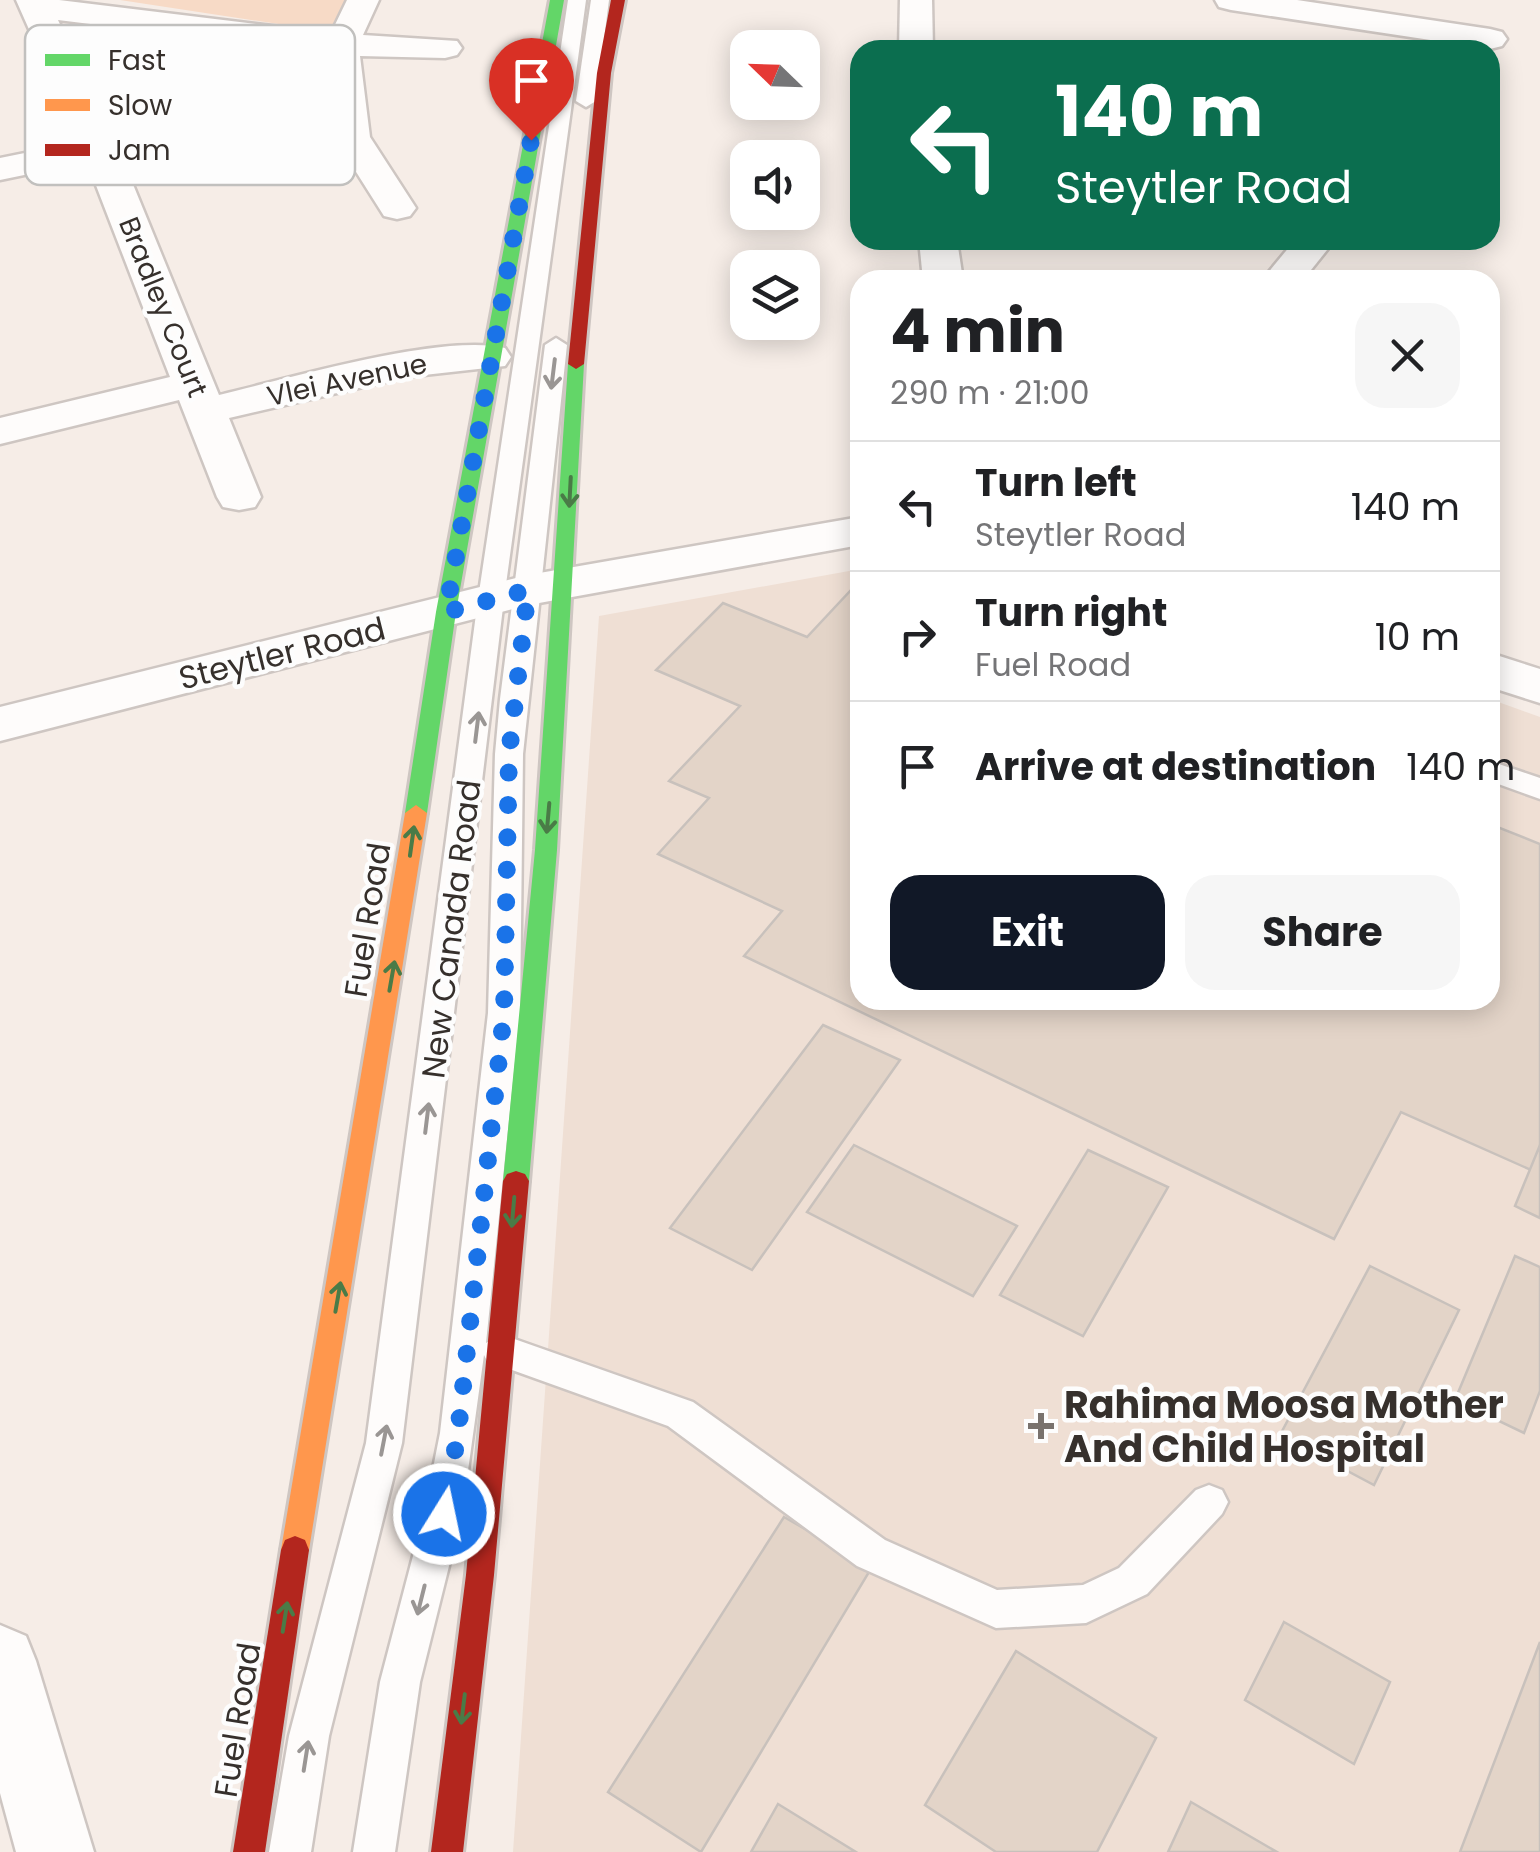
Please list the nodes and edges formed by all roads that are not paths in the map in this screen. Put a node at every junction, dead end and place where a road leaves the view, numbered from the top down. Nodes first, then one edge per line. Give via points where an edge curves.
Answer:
1 (363, 0) edge
2 (557, 0) edge
3 (576, 0) edge
4 (600, 0) edge
5 (618, 0) edge
6 (916, 0) edge
7 (1231, 0) edge
8 (34, 4) edge
9 (192, 25) edge
10 (351, 25) edge
11 (1490, 35) edge
12 (916, 40) edge
13 (355, 45) edge
14 (445, 48) dead end
15 (355, 143) edge
16 (25, 164) edge
17 (0, 169) edge
18 (115, 185) edge
19 (397, 208) dead end
20 (1308, 250) edge
21 (1290, 270) edge
22 (490, 358) junction
23 (198, 397) junction
24 (0, 431) edge
25 (239, 497) dead end
26 (850, 533) edge
27 (528, 590) junction
28 (446, 612) junction
29 (0, 724) edge
30 (1500, 775) edge
31 (1540, 789) edge
32 (500, 1350) junction
33 (1209, 1502) dead end
34 (0, 1661) edge
35 (55, 1852) edge
36 (249, 1852) edge
37 (290, 1852) edge
38 (374, 1852) edge
39 (448, 1852) edge

1 - 10 street
2 - 22 main road, Fuel Road
3 - 27 lane, New Canada Road
4 -> 27 lane, New Canada Road
5 -> 27 main road via 581,290
6 - 12 street
7 - 11 street
8 - 9 street
13 - 14 street
15 - 19 street
16 - 17 street
18 - 23 street, Bradley Court
20 - 21 street
22 - 23 street, Vlei Avenue via 406,364
22 - 28 main road, Fuel Road
23 - 24 street, Vlei Avenue
23 - 25 street, Bradley Court
26 - 27 street, Steytler Road
27 - 28 street, Steytler Road
27 -> 32 main road via 546,850
37 -> 27 lane, New Canada Road via 309,1736 384,1444
27 -> 38 lane, New Canada Road via 509,754 504,1013 458,1433 400,1682
28 - 29 street, Steytler Road
36 -> 28 main road, Fuel Road
30 - 31 lane
32 - 33 lane via 680,1414 871,1553 996,1609 1086,1604 1133,1581
32 -> 39 main road
34 - 35 street

